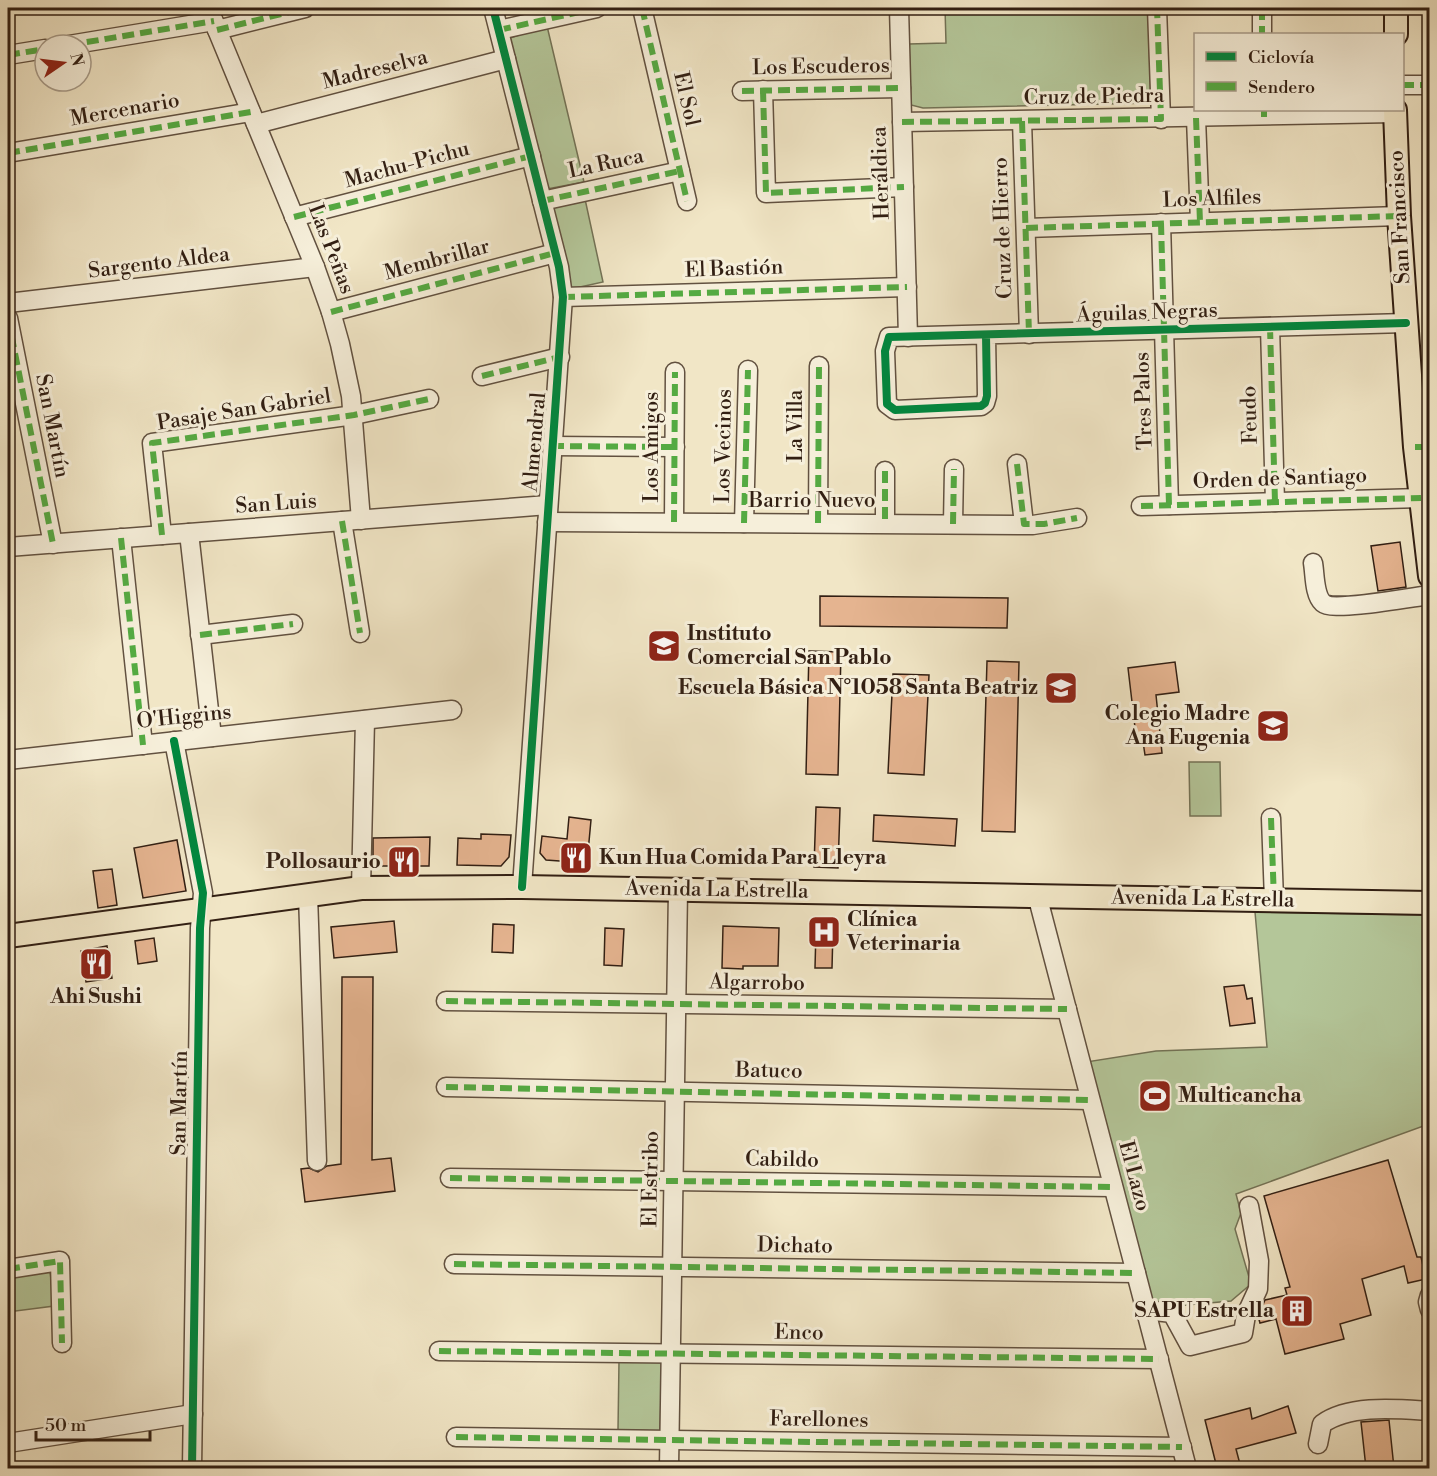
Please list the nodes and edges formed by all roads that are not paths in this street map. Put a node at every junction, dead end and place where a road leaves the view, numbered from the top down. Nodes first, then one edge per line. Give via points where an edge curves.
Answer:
1 (304, 8) edge
2 (493, 8) edge
3 (597, 8) edge
4 (642, 8) edge
5 (899, 8) edge
6 (1157, 8) edge
7 (1262, 8) edge
8 (1396, 8) edge
9 (213, 20) edge
10 (499, 30) junction
11 (1262, 33) edge
12 (1396, 33) edge
13 (93, 41) edge
14 (33, 51) edge
15 (8, 55) edge
16 (506, 59) junction
17 (1404, 85) edge
18 (1430, 85) edge
19 (901, 88) junction
20 (764, 90) junction
21 (742, 91) dead end
22 (1395, 111) edge
23 (1264, 113) edge
24 (253, 118) junction
25 (1196, 118) junction
26 (1161, 119) junction
27 (1022, 121) junction
28 (902, 122) junction
29 (8, 153) edge
30 (531, 156) junction
31 (680, 171) junction
32 (904, 187) junction
33 (542, 201) junction
34 (687, 201) dead end
35 (1399, 216) junction
36 (294, 217) junction
37 (1200, 222) junction
38 (1161, 224) junction
39 (1026, 228) junction
40 (555, 253) junction
41 (315, 267) junction
42 (907, 287) junction
43 (563, 297) junction
44 (8, 303) edge
45 (331, 312) junction
46 (8, 318) edge
47 (1406, 323) junction
48 (1270, 327) junction
49 (1164, 330) junction
50 (1029, 334) junction
51 (986, 335) junction
52 (908, 337) junction
53 (560, 357) junction
54 (819, 366) dead end
55 (748, 370) dead end
56 (675, 372) dead end
57 (482, 376) dead end
58 (429, 399) dead end
59 (354, 416) junction
60 (552, 446) junction
61 (675, 447) junction
62 (1422, 447) edge
63 (1017, 464) dead end
64 (954, 469) dead end
65 (885, 471) dead end
66 (1421, 498) junction
67 (1275, 502) junction
68 (1169, 505) junction
69 (1141, 506) dead end
70 (547, 514) junction
71 (1077, 518) dead end
72 (362, 520) junction
73 (342, 521) junction
74 (674, 522) junction
75 (744, 523) junction
76 (818, 523) junction
77 (885, 523) junction
78 (953, 524) junction
79 (1024, 524) junction
80 (189, 533) junction
81 (162, 535) junction
82 (121, 538) junction
83 (53, 544) junction
84 (8, 547) edge
85 (1313, 563) dead end
86 (1430, 576) edge
87 (1430, 595) edge
88 (293, 624) dead end
89 (360, 633) dead end
90 (200, 635) junction
91 (452, 710) dead end
92 (365, 720) junction
93 (212, 737) junction
94 (174, 741) junction
95 (144, 745) junction
96 (8, 760) edge
97 (1271, 818) dead end
98 (522, 887) junction
99 (361, 888) junction
100 (678, 890) junction
101 (309, 895) junction
102 (1037, 895) junction
103 (1274, 900) junction
104 (1430, 903) edge
105 (202, 909) junction
106 (8, 936) edge
107 (446, 1001) dead end
108 (677, 1004) junction
109 (1066, 1009) junction
110 (446, 1087) dead end
111 (675, 1092) junction
112 (1090, 1100) junction
113 (317, 1161) dead end
114 (450, 1178) dead end
115 (674, 1181) junction
116 (1113, 1187) junction
117 (1249, 1206) dead end
118 (453, 1264) dead end
119 (672, 1267) junction
120 (8, 1269) edge
121 (1136, 1273) junction
122 (1430, 1295) edge
123 (1146, 1310) junction
124 (1430, 1310) edge
125 (62, 1343) dead end
126 (439, 1351) dead end
127 (671, 1354) junction
128 (1159, 1359) junction
129 (1430, 1411) edge
130 (193, 1414) junction
131 (456, 1437) dead end
132 (670, 1440) junction
133 (8, 1443) edge
134 (1318, 1444) dead end
135 (1182, 1448) junction
136 (192, 1468) edge
137 (669, 1468) edge
138 (1187, 1468) edge

1 - 9 street
2 - 10 street, Almendral
3 - 10 street
4 - 31 street, El Sol
5 - 19 street, Heráldica
6 - 26 street
7 - 11 street
8 - 12 main road
9 - 13 street
9 - 24 street, Las Peñas
10 - 16 street, Almendral
14 - 15 street
16 - 24 street, Madreselva
16 - 30 street, Almendral
17 - 18 street
19 - 20 street, Los Escuderos
19 - 28 street, Heráldica
20 - 21 street, Los Escuderos
20 - 32 street via 766,193
22 - 23 street, Cruz de Piedra
22 - 35 main road, San Francisco
23 - 25 street, Cruz de Piedra
24 - 29 street, Mercenario
24 - 36 street, Las Peñas
25 - 26 street, Cruz de Piedra
25 - 37 street
26 - 27 street, Cruz de Piedra
27 - 28 street, Cruz de Piedra
27 - 39 street, Cruz de Hierro
28 - 32 street, Heráldica
30 - 33 street, Almendral
30 - 36 street, Machu-Pichu
31 - 33 street, La Ruca
31 - 34 street, El Sol
32 - 42 street, Heráldica
33 - 40 street, Almendral
35 - 37 street, Los Alfiles
35 - 47 main road, San Francisco
36 - 41 street, Las Peñas
37 - 38 street, Los Alfiles
38 - 39 street, Los Alfiles
38 - 49 street, Tres Palos
39 - 50 street, Cruz de Hierro
40 - 43 street, Almendral
40 - 45 street, Membrillar
41 - 44 street, Sargento Aldea
41 - 45 street, Las Peñas
42 - 43 street, El Bastión
42 - 52 street, Heráldica
43 - 53 street, Almendral
45 - 59 street, Las Peñas
46 - 83 street, San Martín
47 - 48 street, Águilas Negras
47 - 62 main road, San Francisco
48 - 49 street, Águilas Negras
48 - 67 street, Feudo
49 - 50 street, Águilas Negras
49 - 68 street, Tres Palos
50 - 51 street, Águilas Negras
51 - 52 street, Águilas Negras
51 - 52 street, Águilas Negras via 985,403 895,410 886,401 885,351 889,338
53 - 57 street
53 - 60 street, Almendral
54 - 76 street, La Villa
55 - 75 street, Los Vecinos
56 - 61 street, Los Amigos
58 - 59 street, Pasaje San Gabriel
59 - 72 street, Las Peñas
59 - 81 street, Pasaje San Gabriel via 152,444
60 - 61 street
60 - 70 street, Almendral
61 - 74 street, Los Amigos
62 - 66 main road, San Francisco
63 - 79 street
64 - 78 street
65 - 77 street
66 - 67 street, Orden de Santiago
66 - 86 main road, San Francisco
67 - 68 street, Orden de Santiago
68 - 69 street, Orden de Santiago
70 - 72 street, San Luis
70 - 74 street, Barrio Nuevo
70 - 98 street, Almendral
71 - 79 street, Barrio Nuevo
72 - 73 street, San Luis
73 - 80 street, San Luis
73 - 89 street
74 - 75 street, Barrio Nuevo
75 - 76 street, Barrio Nuevo
76 - 77 street, Barrio Nuevo
77 - 78 street, Barrio Nuevo
78 - 79 street, Barrio Nuevo
80 - 81 street, San Luis
80 - 90 street
81 - 82 street, San Luis
82 - 83 street, San Luis
82 - 95 street
83 - 84 street, San Luis
85 - 87 street via 1318,596 1327,606
88 - 90 street
90 - 93 street
91 - 92 street, O'Higgins
92 - 93 street, O'Higgins
92 - 99 street
93 - 94 street, O'Higgins
94 - 95 street, O'Higgins
94 - 105 street, San Martín via 203,893
95 - 96 street, O'Higgins
97 - 103 street
98 - 99 main road, Avenida La Estrella
98 - 100 main road, Avenida La Estrella
99 - 101 main road, Avenida La Estrella
100 - 102 main road, Avenida La Estrella
100 - 108 street, El Estribo
101 - 105 main road, Avenida La Estrella
101 - 113 street
102 - 103 main road, Avenida La Estrella
102 - 109 street, El Lazo
103 - 104 main road, Avenida La Estrella
105 - 106 main road, Avenida La Estrella
105 - 130 street, San Martín
107 - 108 street, Algarrobo
108 - 109 street, Algarrobo
108 - 111 street, El Estribo
109 - 112 street, El Lazo
110 - 111 street, Batuco
111 - 112 street, Batuco
111 - 115 street, El Estribo
112 - 116 street, El Lazo
114 - 115 street, Cabildo
115 - 116 street, Cabildo
115 - 119 street, El Estribo
116 - 121 street, El Lazo
117 - 123 street via 1259,1271 1258,1289 1243,1333 1190,1346 1172,1313
118 - 119 street, Dichato
119 - 121 street, Dichato
119 - 127 street, El Estribo
120 - 125 street via 60,1261
121 - 123 street, El Lazo
122 - 124 street
123 - 128 street, El Lazo
126 - 127 street, Enco
127 - 128 street, Enco
127 - 132 street, El Estribo
128 - 135 street, El Lazo
129 - 134 street via 1370,1409 1330,1418 1322,1424
130 - 133 street
130 - 136 street, San Martín
131 - 132 street, Farellones
132 - 135 street, Farellones
132 - 137 street, El Estribo
135 - 138 street, El Lazo

